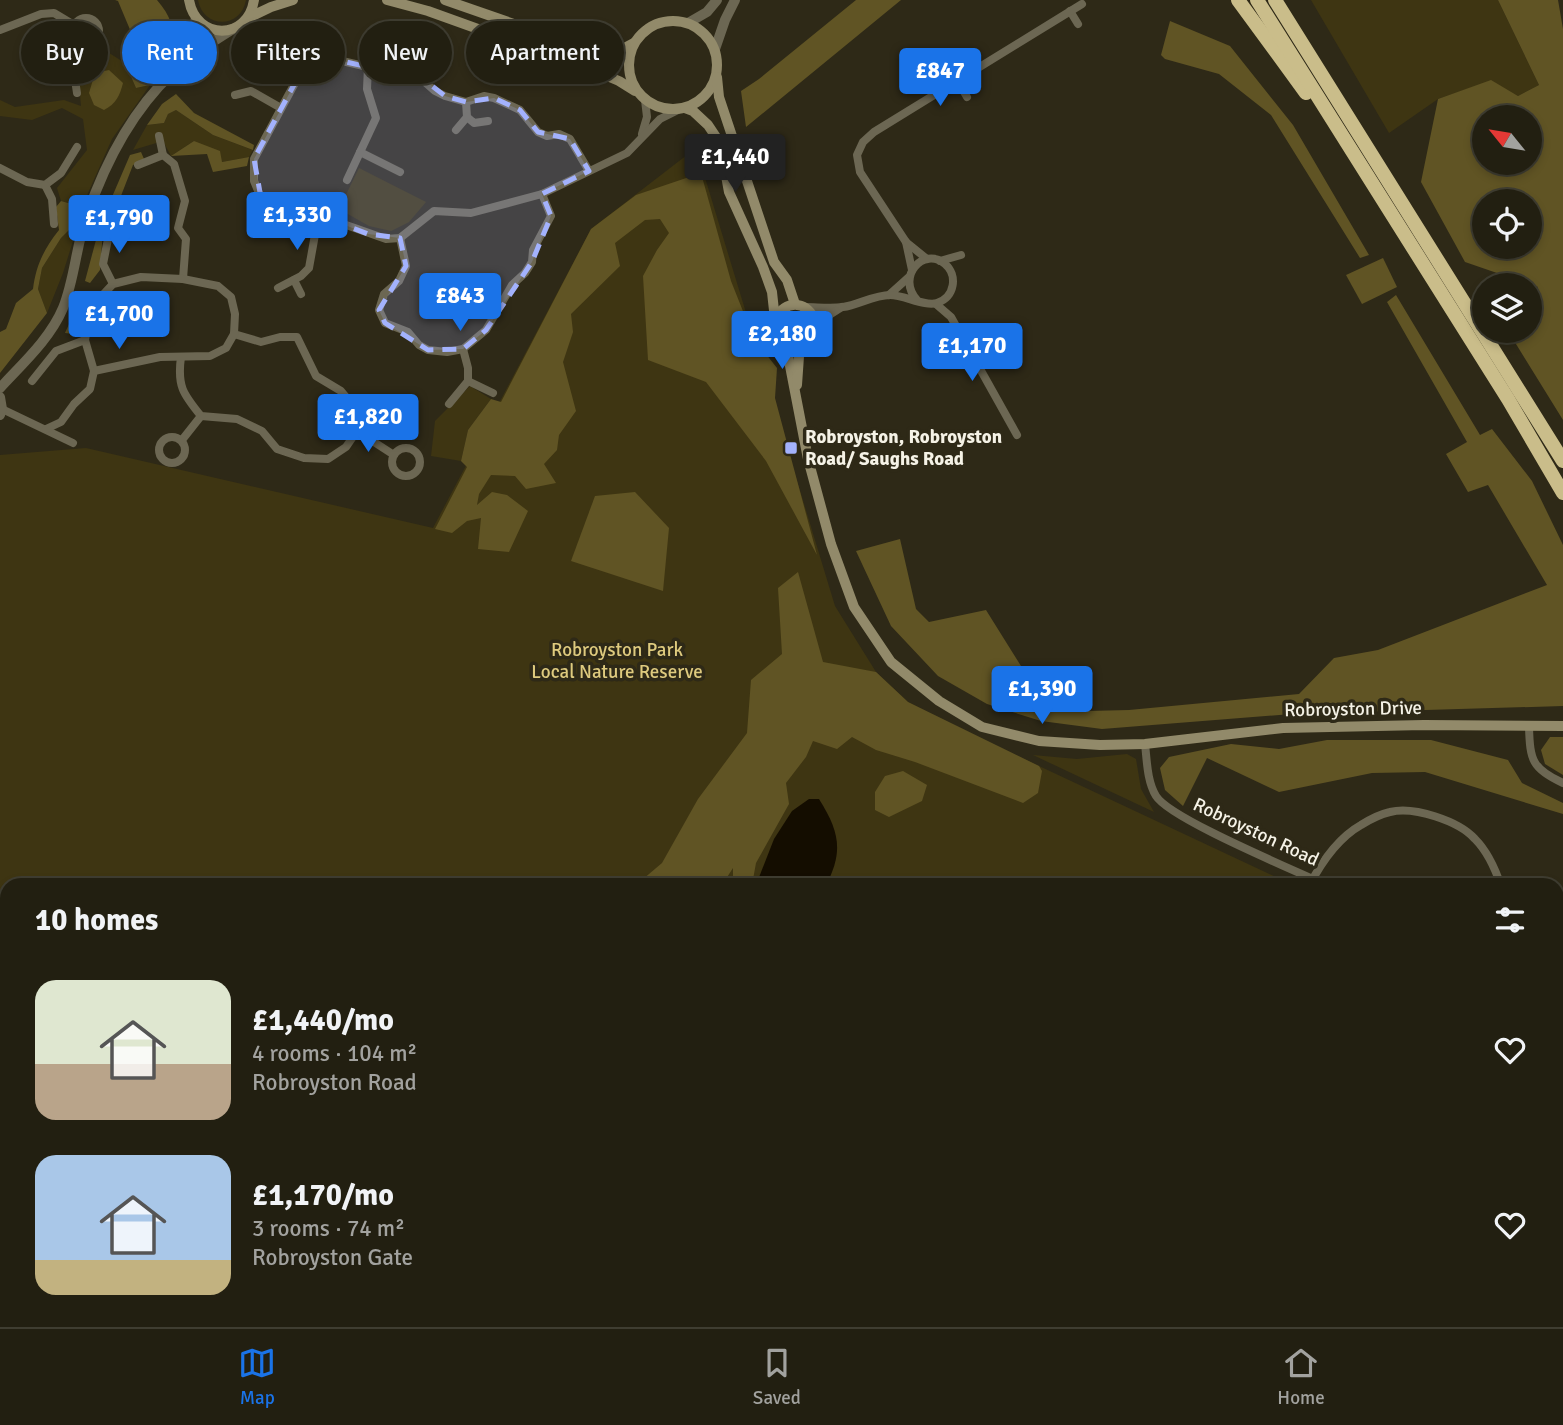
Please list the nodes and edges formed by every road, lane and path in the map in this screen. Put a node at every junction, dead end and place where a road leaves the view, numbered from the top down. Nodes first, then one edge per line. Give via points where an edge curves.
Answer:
1 (181, 0) edge
2 (189, 0) edge
3 (254, 0) edge
4 (293, 0) edge
5 (387, 0) edge
6 (446, 0) edge
7 (717, 0) edge
8 (735, 0) edge
9 (1238, 0) edge
10 (1257, 0) edge
11 (1275, 0) edge
12 (1284, 0) edge
13 (1082, 4) dead end
14 (1070, 11) junction
15 (195, 16) junction
16 (248, 18) junction
17 (23, 21) edge
18 (67, 21) edge
19 (194, 21) edge
20 (244, 21) edge
21 (21, 22) edge
22 (688, 23) junction
23 (1078, 24) dead end
24 (231, 29) edge
25 (0, 30) edge
26 (635, 42) junction
27 (715, 49) junction
28 (359, 65) edge
29 (717, 74) junction
30 (957, 80) junction
31 (76, 84) edge
32 (162, 84) edge
33 (367, 84) edge
34 (427, 84) edge
35 (78, 93) dead end
36 (235, 95) dead end
37 (642, 97) junction
38 (967, 97) dead end
39 (466, 102) junction
40 (281, 108) junction
41 (682, 109) junction
42 (467, 117) junction
43 (1350, 119) junction
44 (488, 121) dead end
45 (456, 130) dead end
46 (159, 135) dead end
47 (638, 144) junction
48 (76, 146) dead end
49 (360, 152) junction
50 (163, 155) junction
51 (138, 165) dead end
52 (0, 168) edge
53 (589, 171) junction
54 (400, 172) dead end
55 (347, 180) dead end
56 (46, 186) junction
57 (1375, 187) junction
58 (542, 194) junction
59 (318, 218) junction
60 (54, 224) dead end
61 (110, 229) dead end
62 (400, 238) junction
63 (906, 242) junction
64 (927, 259) junction
65 (940, 261) junction
66 (910, 273) junction
67 (953, 275) junction
68 (183, 279) junction
69 (294, 280) junction
70 (113, 284) junction
71 (278, 288) dead end
72 (950, 294) junction
73 (301, 295) dead end
74 (889, 295) junction
75 (917, 299) junction
76 (936, 303) junction
77 (800, 305) junction
78 (842, 307) junction
79 (951, 317) junction
80 (776, 318) junction
81 (814, 325) junction
82 (234, 334) junction
83 (85, 340) junction
84 (786, 340) junction
85 (800, 342) junction
86 (463, 349) junction
87 (181, 357) junction
88 (94, 371) junction
89 (32, 381) dead end
90 (468, 382) junction
91 (0, 388) edge
92 (493, 393) dead end
93 (0, 397) edge
94 (796, 402) junction
95 (449, 404) dead end
96 (1, 412) edge
97 (201, 416) junction
98 (46, 429) junction
99 (357, 430) junction
100 (1017, 435) dead end
101 (182, 440) dead end
102 (73, 443) dead end
103 (394, 455) dead end
104 (1563, 461) edge
105 (1563, 493) edge
106 (1563, 726) edge
107 (1529, 727) junction
108 (1145, 744) junction
109 (1563, 783) edge
110 (1303, 878) edge
111 (1314, 878) edge
112 (1499, 878) edge

1 - 15 main road
2 - 15 main road
3 - 16 main road
4 - 16 main road
5 - 37 main road via 596,71
6 - 26 main road via 600,54
7 - 22 street
8 - 27 street
9 - 57 highway
10 - 57 highway
11 - 43 highway
12 - 43 highway
13 - 14 street
14 - 23 street
14 - 30 street
15 - 19 street
15 - 24 main road via 211,29
16 - 20 main road
17 - 18 street via 54,13
21 - 25 street
22 - 26 main road via 664,22 649,28
22 - 27 main road
26 - 37 main road via 629,57 630,77
27 - 29 main road
28 - 40 street via 325,57 310,62
29 - 41 main road via 708,93
29 - 77 main road via 719,97 774,262
30 - 38 street
30 - 63 street via 874,132 857,155 860,172
31 - 35 street
32 - 91 street via 126,131 105,169 86,216 62,310 41,343
33 - 49 street via 376,118
34 - 39 street
36 - 40 street via 251,91
37 - 41 main road via 657,107
37 - 47 street via 646,125
39 - 42 street
39 - 53 street via 494,97 520,110 538,132 570,139
40 - 59 street via 254,159 254,181 272,209 288,216
41 - 47 street via 660,120
41 - 80 main road via 697,114 720,143 729,192 763,267
42 - 44 street via 474,123
42 - 45 street
43 - 104 highway
46 - 50 street
47 - 53 street
48 - 56 street via 61,173
49 - 54 street
49 - 55 street
50 - 51 street
50 - 68 street via 174,164 185,201 178,228 186,239
52 - 56 street
53 - 58 street
56 - 60 street
57 - 105 highway
58 - 62 street via 471,213 434,211
58 - 86 street via 551,216 533,250 532,262 512,285 486,330
59 - 62 street via 386,239
59 - 69 street via 309,268
61 - 70 street via 103,264
62 - 86 street via 406,266 399,281 384,294 379,310 385,323 408,332 428,350
63 - 64 street
63 - 66 street
64 - 65 street
64 - 66 street
65 - 67 street
65 - 67 street via 961,255
66 - 74 street
66 - 75 street via 910,289
67 - 72 street
68 - 70 street via 141,276
68 - 82 street via 218,286 231,297
69 - 71 street
69 - 73 street
70 - 83 street via 99,299
72 - 76 street
72 - 79 street
74 - 75 street
74 - 78 street
75 - 76 street
76 - 79 street
77 - 78 street
77 - 80 main road via 784,307
77 - 81 main road via 810,311
78 - 81 street
79 - 100 street
80 - 84 main road via 776,329
81 - 85 main road
82 - 87 street via 226,348 210,356
82 - 99 street via 261,342 297,337 316,376 341,391 356,409
83 - 88 street
83 - 89 street via 56,352
84 - 85 main road
84 - 94 main road
85 - 94 main road
86 - 90 street
87 - 88 street
87 - 97 street via 178,374 183,393
88 - 98 street via 90,388 61,422
90 - 92 street
90 - 95 street
93 - 96 street
94 - 108 main road via 831,544 854,607 891,662 939,701 982,727 1039,741
96 - 98 street
97 - 99 street via 237,419 262,431 277,449 304,458 328,459 346,447
97 - 101 street
98 - 102 street
99 - 103 street
106 - 107 main road, Robroyston Drive
107 - 108 main road, Robroyston Drive via 1283,728
107 - 109 street via 1530,754 1539,770
108 - 110 street, Robroyston Road via 1149,779 1157,798 1181,817
111 - 112 street via 1337,844 1360,825 1391,811 1418,812 1450,822 1474,837

